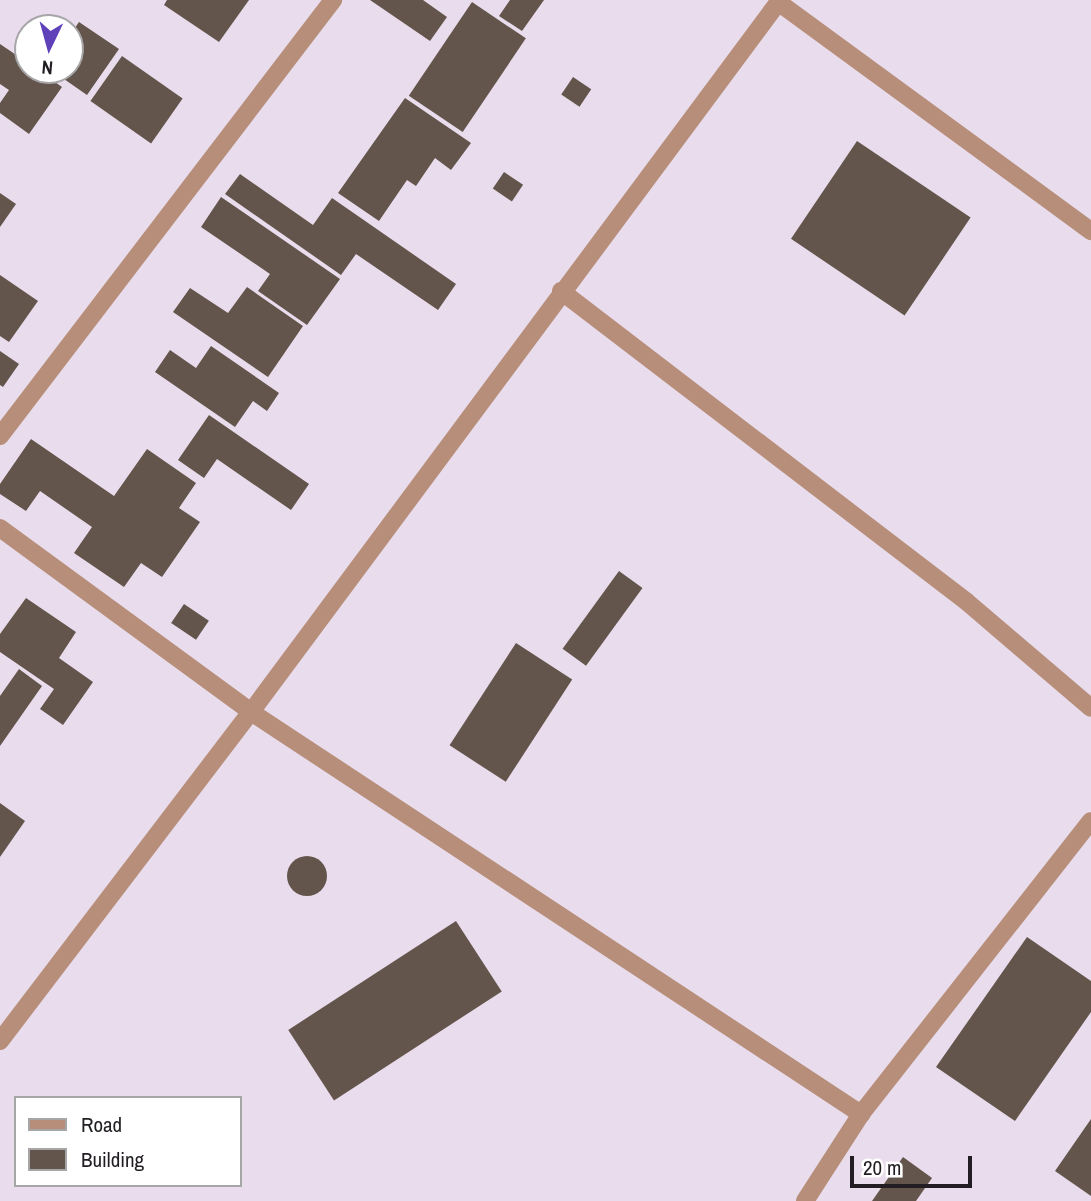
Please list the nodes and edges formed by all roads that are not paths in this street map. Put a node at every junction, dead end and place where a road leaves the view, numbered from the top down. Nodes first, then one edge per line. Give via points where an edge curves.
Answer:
1 (333, 0) edge
2 (779, 1) edge
3 (1091, 231) edge
4 (561, 291) junction
5 (0, 436) edge
6 (0, 528) edge
7 (1091, 708) edge
8 (251, 712) junction
9 (1091, 821) edge
10 (0, 1041) edge
11 (861, 1114) junction
12 (805, 1201) edge

1 - 5 street
2 - 3 street
2 - 4 street
4 - 7 street via 968,602
4 - 8 street
6 - 8 street
8 - 10 street
8 - 11 street
9 - 11 street
11 - 12 street

